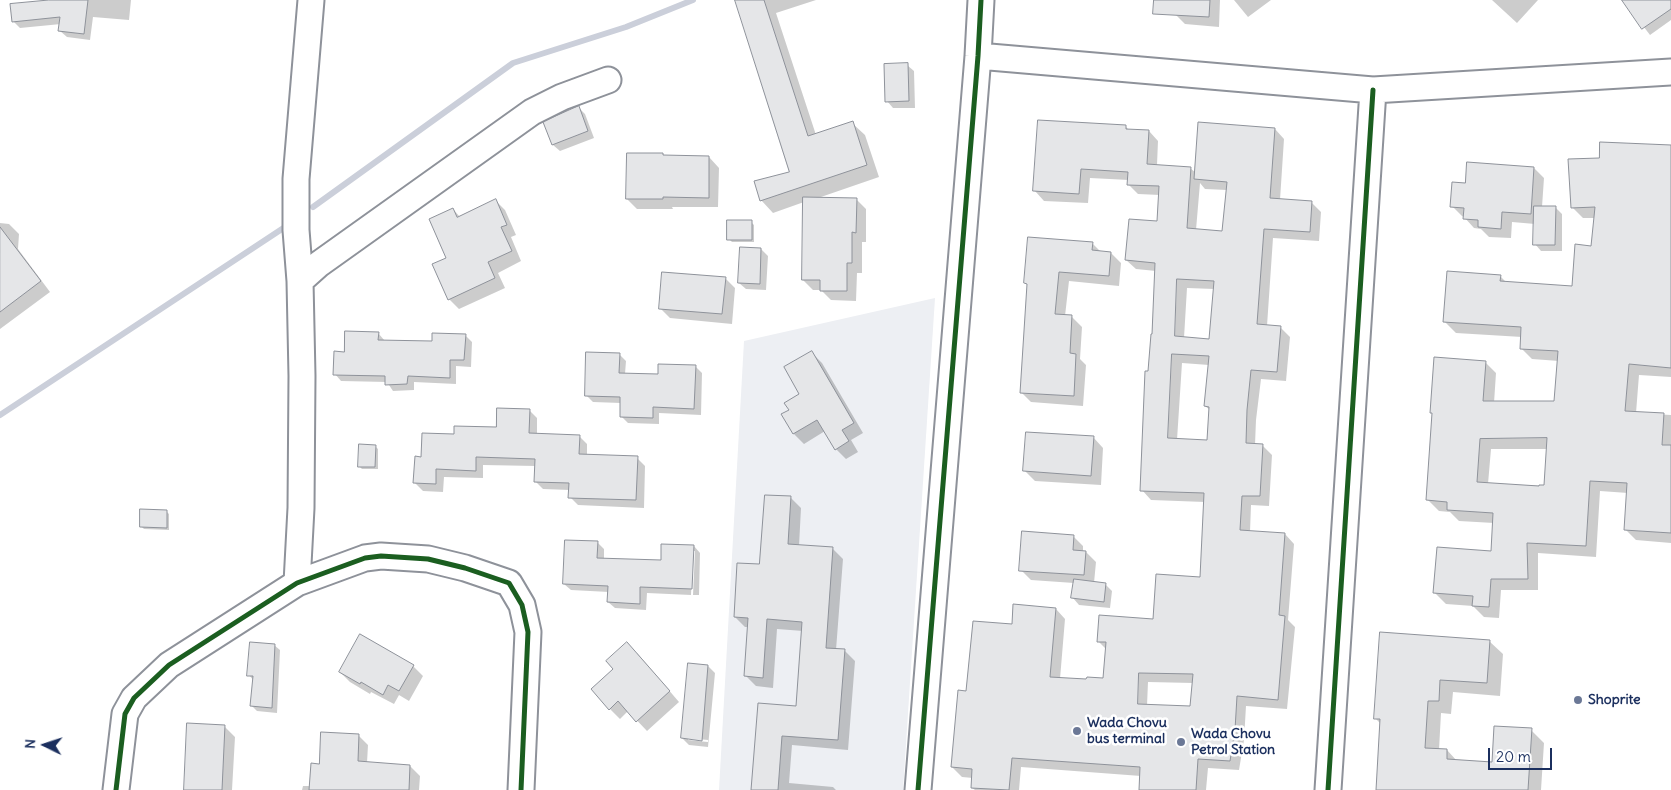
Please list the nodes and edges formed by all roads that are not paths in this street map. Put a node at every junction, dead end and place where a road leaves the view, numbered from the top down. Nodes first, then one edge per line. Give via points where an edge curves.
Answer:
1 (311, 0) edge
2 (981, 0) edge
3 (978, 56) junction
4 (1671, 72) edge
5 (608, 80) dead end
6 (1373, 90) junction
7 (300, 281) junction
8 (297, 583) junction
9 (116, 790) edge
10 (521, 790) edge
11 (918, 790) edge
12 (1328, 790) edge

1 - 7 street via 296,179
2 - 3 street
3 - 6 street
3 - 11 street
4 - 6 street
5 - 7 street via 532,112 319,264
6 - 12 street
7 - 8 street via 301,508
8 - 9 street via 169,665 134,698 125,714
8 - 10 street via 365,558 380,556 428,559 509,583 522,605 528,632

